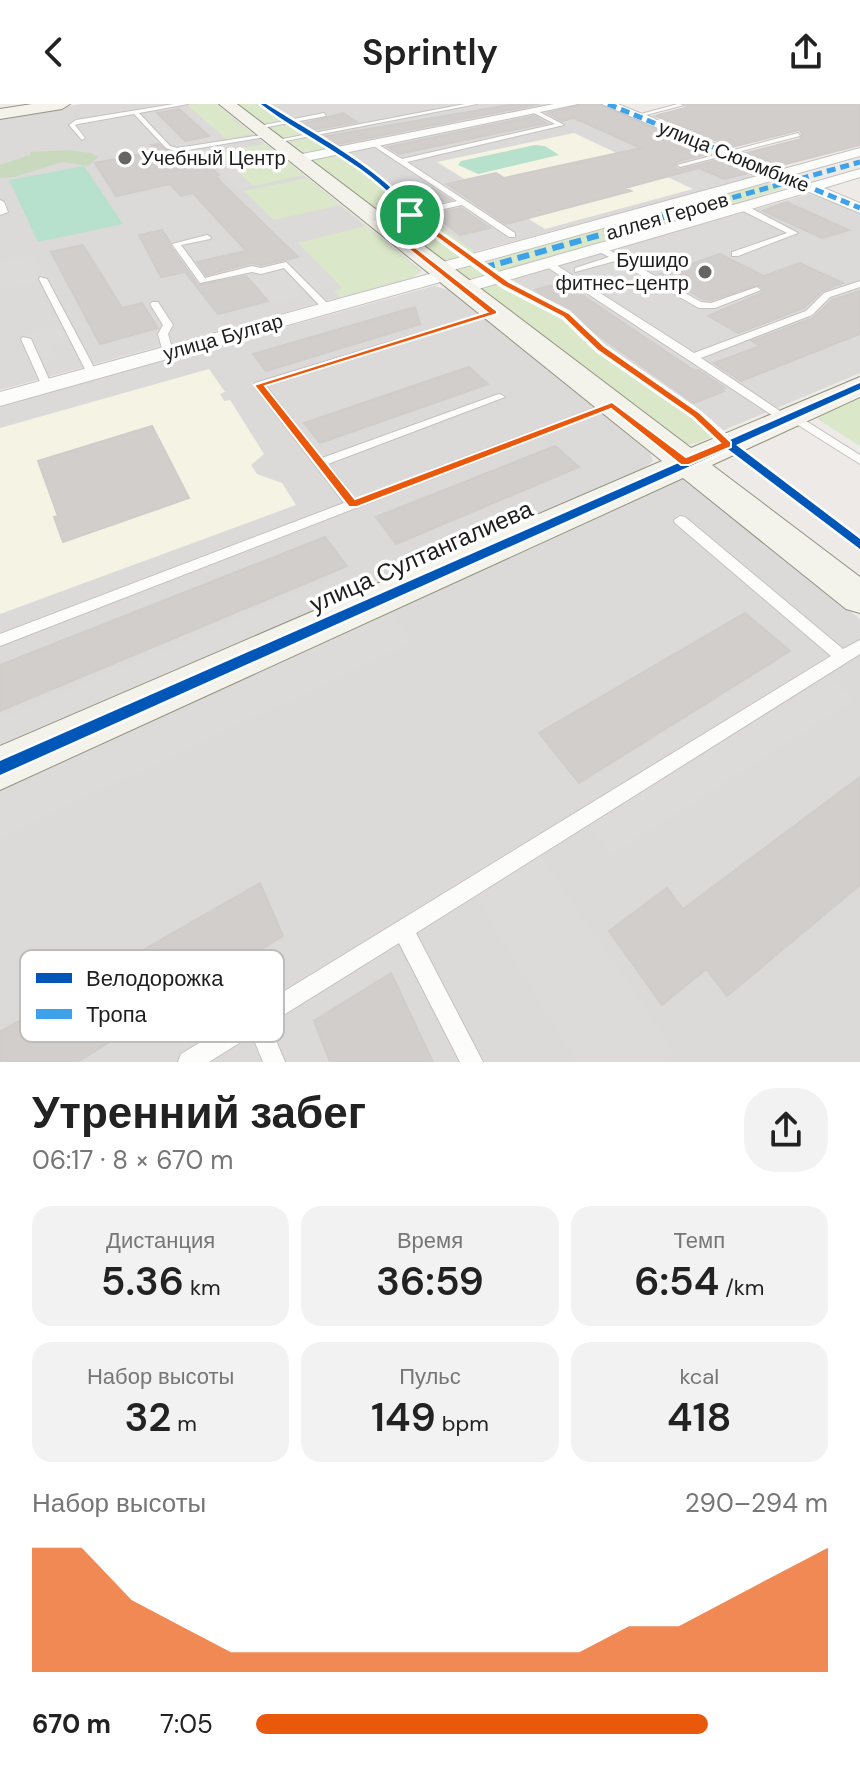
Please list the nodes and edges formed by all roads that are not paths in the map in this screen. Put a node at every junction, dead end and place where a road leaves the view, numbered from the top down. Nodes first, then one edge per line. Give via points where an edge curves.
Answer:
1 (62, 104) edge
2 (185, 104) edge
3 (227, 104) edge
4 (474, 104) edge
5 (572, 104) edge
6 (611, 104) edge
7 (681, 105) edge
8 (536, 108) edge
9 (394, 111) dead end
10 (135, 112) junction
11 (0, 114) edge
12 (324, 115) dead end
13 (640, 115) junction
14 (405, 117) junction
15 (266, 134) junction
16 (798, 135) dead end
17 (82, 138) dead end
18 (374, 144) junction
19 (729, 152) junction
20 (860, 152) edge
21 (297, 159) junction
22 (401, 161) junction
23 (860, 162) edge
24 (680, 165) dead end
25 (860, 173) edge
26 (793, 179) junction
27 (0, 202) edge
28 (463, 202) junction
29 (742, 207) junction
30 (860, 208) edge
31 (0, 213) edge
32 (379, 222) junction
33 (512, 235) dead end
34 (207, 237) dead end
35 (599, 248) junction
36 (735, 254) dead end
37 (616, 258) junction
38 (547, 263) junction
39 (578, 270) dead end
40 (455, 276) junction
41 (43, 279) dead end
42 (860, 284) edge
43 (757, 290) dead end
44 (155, 304) dead end
45 (327, 308) junction
46 (494, 313) junction
47 (26, 339) dead end
48 (168, 352) junction
49 (693, 357) junction
50 (92, 373) junction
51 (47, 386) junction
52 (860, 386) edge
53 (500, 397) dead end
54 (0, 399) edge
55 (612, 405) junction
56 (788, 417) junction
57 (860, 460) edge
58 (685, 462) junction
59 (320, 463) junction
60 (353, 505) junction
61 (680, 520) dead end
62 (860, 598) edge
63 (0, 640) edge
64 (860, 646) edge
65 (842, 657) junction
66 (0, 768) edge
67 (403, 929) junction
68 (284, 1001) edge
69 (219, 1042) edge
70 (266, 1042) edge
71 (189, 1062) edge
72 (274, 1062) edge
73 (472, 1062) edge

1 - 11 street
2 - 10 lane
3 - 15 street
4 - 14 lane
5 - 8 street
6 - 13 lane
6 - 19 street, улица Сююмбике
7 - 13 lane
8 - 18 street
8 - 22 lane via 561,125
9 - 14 lane
10 - 15 lane via 177,150
10 - 17 lane via 74,123
12 - 15 lane
13 - 19 lane
14 - 15 lane
15 - 21 street
16 - 19 lane
18 - 21 street
18 - 22 lane
19 - 24 lane
19 - 26 street, улица Сююмбике
20 - 26 street, улица Булгар
21 - 32 street
22 - 28 lane
23 - 26 street, аллея Героев
25 - 26 street, улица Булгар via 834,180
26 - 29 street, улица Булгар
26 - 30 street, улица Сююмбике
26 - 40 street, аллея Героев
26 - 40 street, улица Булгар via 755,180
27 - 31 lane
28 - 32 lane
28 - 33 lane
29 - 35 street, улица Булгар
29 - 36 lane via 794,233
32 - 40 street
34 - 45 lane via 176,244 203,281 286,265
35 - 37 lane
35 - 38 street, улица Булгар
37 - 39 lane
37 - 43 lane via 704,306
38 - 40 street, улица Булгар
38 - 49 lane
40 - 45 street, улица Булгар
40 - 46 street
41 - 50 lane
42 - 49 lane via 827,295 809,313
44 - 48 lane via 168,325 163,334
45 - 48 street, улица Булгар
46 - 55 street
46 - 59 lane via 259,385
47 - 51 lane
48 - 50 street, улица Булгар
49 - 56 lane
50 - 51 street, улица Булгар
51 - 54 street, улица Булгар
52 - 56 street, улица Султангалиева
53 - 59 lane
55 - 58 street
55 - 60 lane
56 - 57 lane
56 - 58 street, улица Султангалиева
58 - 62 street
58 - 66 street, улица Султангалиева
59 - 60 lane
60 - 63 lane
61 - 65 lane
64 - 65 lane
65 - 67 lane
67 - 68 lane
67 - 73 lane
69 - 71 lane
70 - 72 lane

